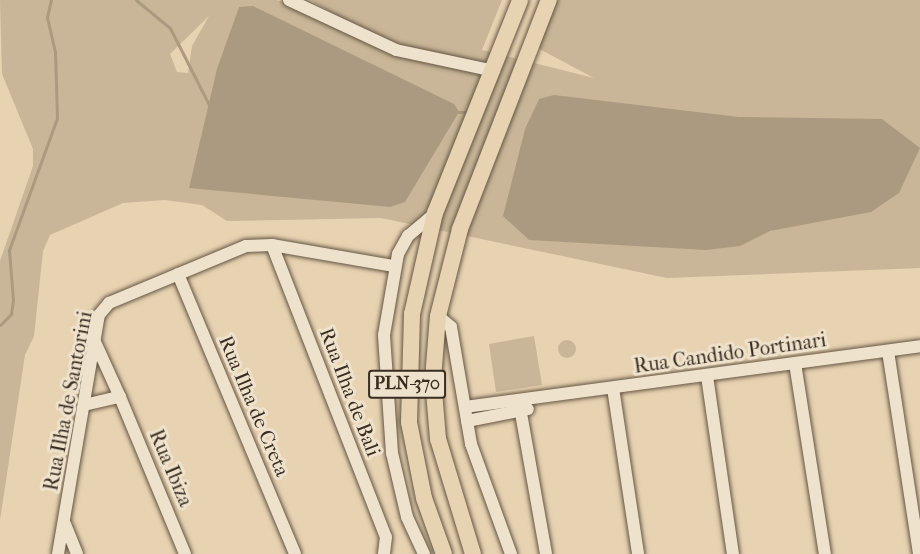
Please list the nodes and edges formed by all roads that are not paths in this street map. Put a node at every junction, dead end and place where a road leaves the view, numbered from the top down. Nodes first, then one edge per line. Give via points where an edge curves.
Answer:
1 (289, 0) edge
2 (520, 0) edge
3 (549, 0) edge
4 (494, 71) junction
5 (435, 213) junction
6 (272, 245) junction
7 (394, 266) junction
8 (178, 274) junction
9 (438, 316) junction
10 (94, 340) junction
11 (920, 346) edge
12 (888, 351) junction
13 (795, 363) junction
14 (707, 376) junction
15 (613, 388) junction
16 (120, 397) junction
17 (84, 405) junction
18 (465, 407) junction
19 (520, 407) junction
20 (467, 420) junction
21 (65, 524) junction
22 (58, 554) edge
23 (77, 554) edge
24 (185, 554) edge
25 (295, 554) edge
26 (384, 554) edge
27 (424, 554) edge
28 (444, 554) edge
29 (473, 554) edge
30 (511, 554) edge
31 (546, 554) edge
32 (638, 554) edge
33 (734, 554) edge
34 (825, 554) edge
35 (919, 554) edge

1 - 4 street via 396,50
2 - 4 main road, PLN-370
3 - 9 main road, PLN-370 via 460,229
4 - 5 main road, PLN-370
5 - 7 street via 408,236
5 - 28 main road, PLN-370 via 412,314 407,387 415,459
6 - 7 street, Rua Ilha de Santorini
6 - 8 street, Rua Ilha de Santorini via 246,246
6 - 26 street, Rua Ilha de Bali via 386,537
7 - 27 street via 384,335 387,422 404,506
8 - 10 street, Rua Ilha de Santorini via 109,303 99,315
8 - 25 street, Rua Ilha de Creta
9 - 18 street via 451,327
9 - 29 main road, PLN-370 via 433,379 438,439
10 - 16 street, Rua Ibiza
10 - 17 street, Rua Ilha de Santorini
11 - 12 street, Rua Candido Portinari
12 - 13 street, Rua Candido Portinari
12 - 35 street
13 - 14 street, Rua Candido Portinari
13 - 34 street
14 - 15 street, Rua Candido Portinari
14 - 33 street
15 - 19 street, Rua Candido Portinari
15 - 32 street
16 - 17 street
16 - 24 street, Rua Ibiza
17 - 21 street, Rua Ilha de Santorini
18 - 19 street, Rua Candido Portinari
18 - 20 street
19 - 20 street, Rua Candido Portinari
19 - 31 street
20 - 30 street via 481,480
21 - 22 street, Rua Ilha de Santorini
21 - 23 street

